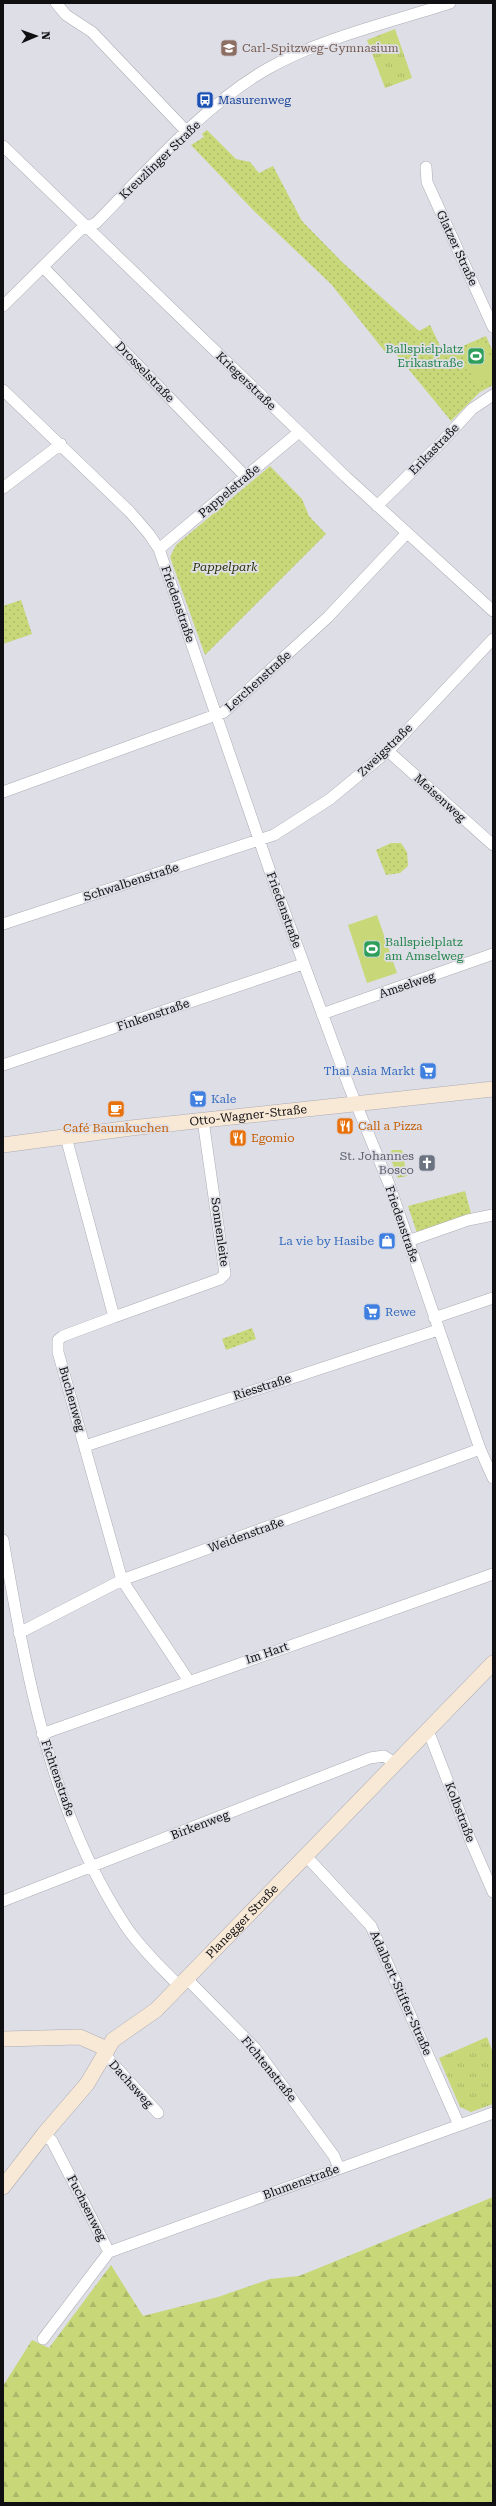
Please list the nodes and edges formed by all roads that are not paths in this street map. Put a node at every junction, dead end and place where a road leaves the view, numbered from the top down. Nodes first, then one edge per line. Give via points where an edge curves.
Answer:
1 (56, 3) edge
2 (450, 3) edge
3 (187, 132) junction
4 (3, 146) edge
5 (426, 167) dead end
6 (87, 227) junction
7 (43, 267) junction
8 (3, 306) edge
9 (493, 327) edge
10 (3, 390) edge
11 (493, 395) edge
12 (299, 432) junction
13 (61, 444) junction
14 (246, 477) junction
15 (3, 488) edge
16 (377, 506) junction
17 (406, 534) junction
18 (159, 549) junction
19 (493, 611) edge
20 (493, 639) edge
21 (216, 715) junction
22 (388, 751) junction
23 (3, 792) edge
24 (259, 840) junction
25 (493, 845) edge
26 (3, 924) edge
27 (493, 954) edge
28 (303, 964) junction
29 (322, 1014) junction
30 (3, 1065) edge
31 (493, 1088) edge
32 (356, 1105) junction
33 (203, 1120) junction
34 (66, 1137) junction
35 (3, 1145) edge
36 (493, 1215) edge
37 (408, 1241) junction
38 (493, 1298) edge
39 (114, 1318) junction
40 (434, 1318) junction
41 (438, 1330) junction
42 (85, 1446) junction
43 (480, 1449) junction
44 (493, 1478) edge
45 (3, 1540) edge
46 (493, 1574) edge
47 (122, 1580) junction
48 (19, 1633) junction
49 (493, 1663) edge
50 (189, 1681) junction
51 (427, 1733) junction
52 (42, 1734) junction
53 (396, 1764) junction
54 (306, 1856) junction
55 (91, 1868) junction
56 (493, 1892) edge
57 (3, 1901) edge
58 (183, 1983) junction
59 (3, 2039) edge
60 (105, 2052) junction
61 (493, 2112) edge
62 (158, 2113) dead end
63 (459, 2125) junction
64 (44, 2134) junction
65 (339, 2168) junction
66 (3, 2187) edge
67 (110, 2252) junction
68 (42, 2339) dead end

1 - 3 street via 66,15 92,32
2 - 3 street, Kreuzlinger Straße via 302,52 245,83
3 - 6 street, Kreuzlinger Straße via 96,223
4 - 6 street, Kriegerstraße
5 - 9 street, Glatzer Straße via 427,182
6 - 7 street, Kreuzlinger Straße via 80,230
6 - 12 street, Kriegerstraße
7 - 8 street, Kreuzlinger Straße
7 - 14 street, Drosselstraße
10 - 13 street, Friedenstraße
11 - 16 street, Erikastraße via 475,406
12 - 14 street, Pappelstraße
12 - 16 street, Kriegerstraße
13 - 15 street
13 - 18 street, Friedenstraße via 139,522
14 - 18 street, Pappelstraße
16 - 17 street, Kriegerstraße
17 - 19 street, Kriegerstraße
17 - 21 street, Lerchenstraße via 328,617 249,691 224,712
18 - 21 street, Friedenstraße
20 - 22 street, Zweigstraße
21 - 23 street, Lerchenstraße
21 - 24 street, Friedenstraße
22 - 24 street, Zweigstraße via 350,784 310,813 274,835
22 - 25 street, Meisenweg
24 - 26 street, Schwalbenstraße
24 - 28 street, Friedenstraße
27 - 29 street, Amselweg
28 - 29 street, Friedenstraße
28 - 30 street, Finkenstraße
29 - 32 street, Friedenstraße
31 - 32 street, Otto-Wagner-Straße
32 - 33 street, Otto-Wagner-Straße
32 - 37 street, Friedenstraße via 389,1184
33 - 34 street, Otto-Wagner-Straße
33 - 39 street, Sonnenleite via 225,1274
34 - 35 street, Otto-Wagner-Straße
34 - 39 street
36 - 37 street via 468,1220
37 - 40 street, Friedenstraße
38 - 40 street
39 - 42 street, Buchenweg via 58,1340 58,1352
40 - 41 street, Friedenstraße
41 - 42 street, Riesstraße
41 - 43 street, Friedenstraße
42 - 47 street, Buchenweg
43 - 44 street, Friedenstraße
43 - 47 street, Weidenstraße
45 - 48 street, Fichtenstraße
46 - 50 street, Im Hart
47 - 48 street, Weidenstraße
47 - 50 street, Buchenweg
48 - 52 street, Fichtenstraße
49 - 51 street, Planegger Straße
50 - 52 street, Im Hart
51 - 53 street, Planegger Straße
51 - 56 street, Kolbstraße
52 - 55 street, Fichtenstraße
53 - 54 street, Planegger Straße
53 - 55 street, Birkenweg via 384,1756 370,1758
54 - 58 street, Planegger Straße
54 - 63 street, Adalbert-Stifter-Straße via 371,1926
55 - 57 street, Birkenweg
55 - 58 street, Fichtenstraße via 126,1926
58 - 60 street, Planegger Straße via 156,2010 121,2033
58 - 65 street, Fichtenstraße via 252,2045 273,2070 334,2156
59 - 60 street via 80,2037
60 - 62 street, Dachsweg
60 - 64 street, Planegger Straße via 87,2084
61 - 63 street, Blumenstraße
63 - 65 street, Blumenstraße
64 - 66 street, Planegger Straße
64 - 67 street, Fuchsenweg via 52,2141
65 - 67 street, Blumenstraße
67 - 68 street, Fuchsenweg

